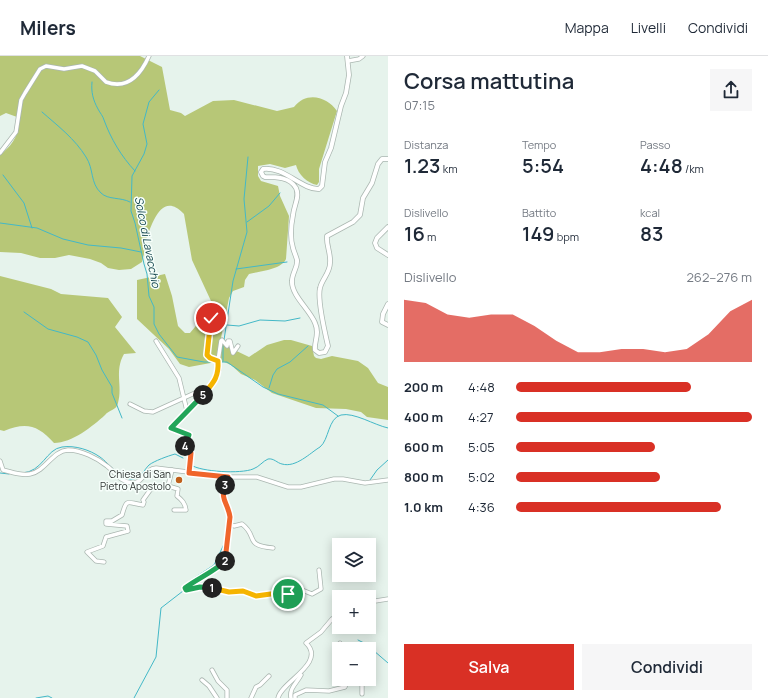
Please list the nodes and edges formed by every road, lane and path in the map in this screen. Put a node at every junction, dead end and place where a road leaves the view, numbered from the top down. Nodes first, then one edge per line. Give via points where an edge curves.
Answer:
1 (149, 56) edge
2 (364, 56) edge
3 (348, 58) edge
4 (0, 153) edge
5 (388, 159) edge
6 (388, 227) edge
7 (388, 255) edge
8 (388, 304) edge
9 (214, 307) dead end
10 (388, 324) edge
11 (156, 341) dead end
12 (238, 346) dead end
13 (218, 361) junction
14 (197, 392) dead end
15 (184, 398) junction
16 (130, 404) dead end
17 (187, 411) junction
18 (0, 461) edge
19 (172, 470) junction
20 (189, 473) junction
21 (228, 477) junction
22 (388, 480) edge
23 (168, 486) junction
24 (174, 510) dead end
25 (229, 524) junction
26 (273, 548) dead end
27 (104, 562) dead end
28 (318, 570) dead end
29 (388, 599) edge
30 (376, 601) edge
31 (332, 619) edge
32 (304, 667) junction
33 (212, 670) dead end
34 (269, 676) dead end
35 (202, 680) dead end
36 (345, 686) edge
37 (362, 686) edge
38 (362, 694) dead end
39 (299, 696) edge
40 (217, 698) edge
41 (227, 698) edge
42 (251, 698) edge
43 (278, 698) edge
44 (291, 698) edge
45 (295, 698) edge

1 - 4 street via 140,73 131,80 121,83 106,82 97,72 82,66 64,69 46,66 40,69 21,100 16,132
2 - 3 street via 359,59
3 - 5 main road via 346,93 325,162 322,186 319,189 310,189 288,175 266,168 261,172 265,177 286,180 297,191 291,237 297,261 292,285 315,322 318,337 315,350 319,353 325,352 328,346 319,293 330,266 326,236 353,222 360,215 363,198 372,183 378,164 382,159
6 - 7 main road via 375,243
8 - 10 main road via 382,322
9 - 13 street via 207,355
11 - 15 street via 177,374
12 - 13 street via 233,353 230,341 226,346 222,340
13 - 17 street via 219,370 214,384
14 - 15 street
15 - 16 street via 149,412 139,410
15 - 17 street
17 - 20 street via 171,428 189,435 185,446 191,453
18 - 19 street via 3,470 31,474 47,465 57,453 67,450 96,458 120,478 131,483 140,481 152,468
19 - 20 street
19 - 23 street
20 - 21 street
21 - 22 street via 257,477 282,486 301,488 334,479 365,482
21 - 25 street via 223,498 229,512
23 - 24 street via 178,488 177,496 186,507 186,510
23 - 27 street via 153,486 143,500 143,505 126,503 122,515 112,521 106,521 106,524 127,526 129,530 106,537 103,546 87,552 96,561
25 - 26 street via 242,524 255,543
25 - 28 street via 225,561 186,590 206,586 220,591 243,591 256,596 292,594 302,590 312,594 322,589
29 - 30 street
31 - 32 street via 321,632 306,643 312,654
32 - 43 street via 297,677 279,692
32 - 44 street via 304,672 290,692
33 - 41 street via 227,690
34 - 42 street via 256,687
35 - 40 street
36 - 39 street via 338,690 306,690
37 - 38 street
39 - 45 street via 295,695

